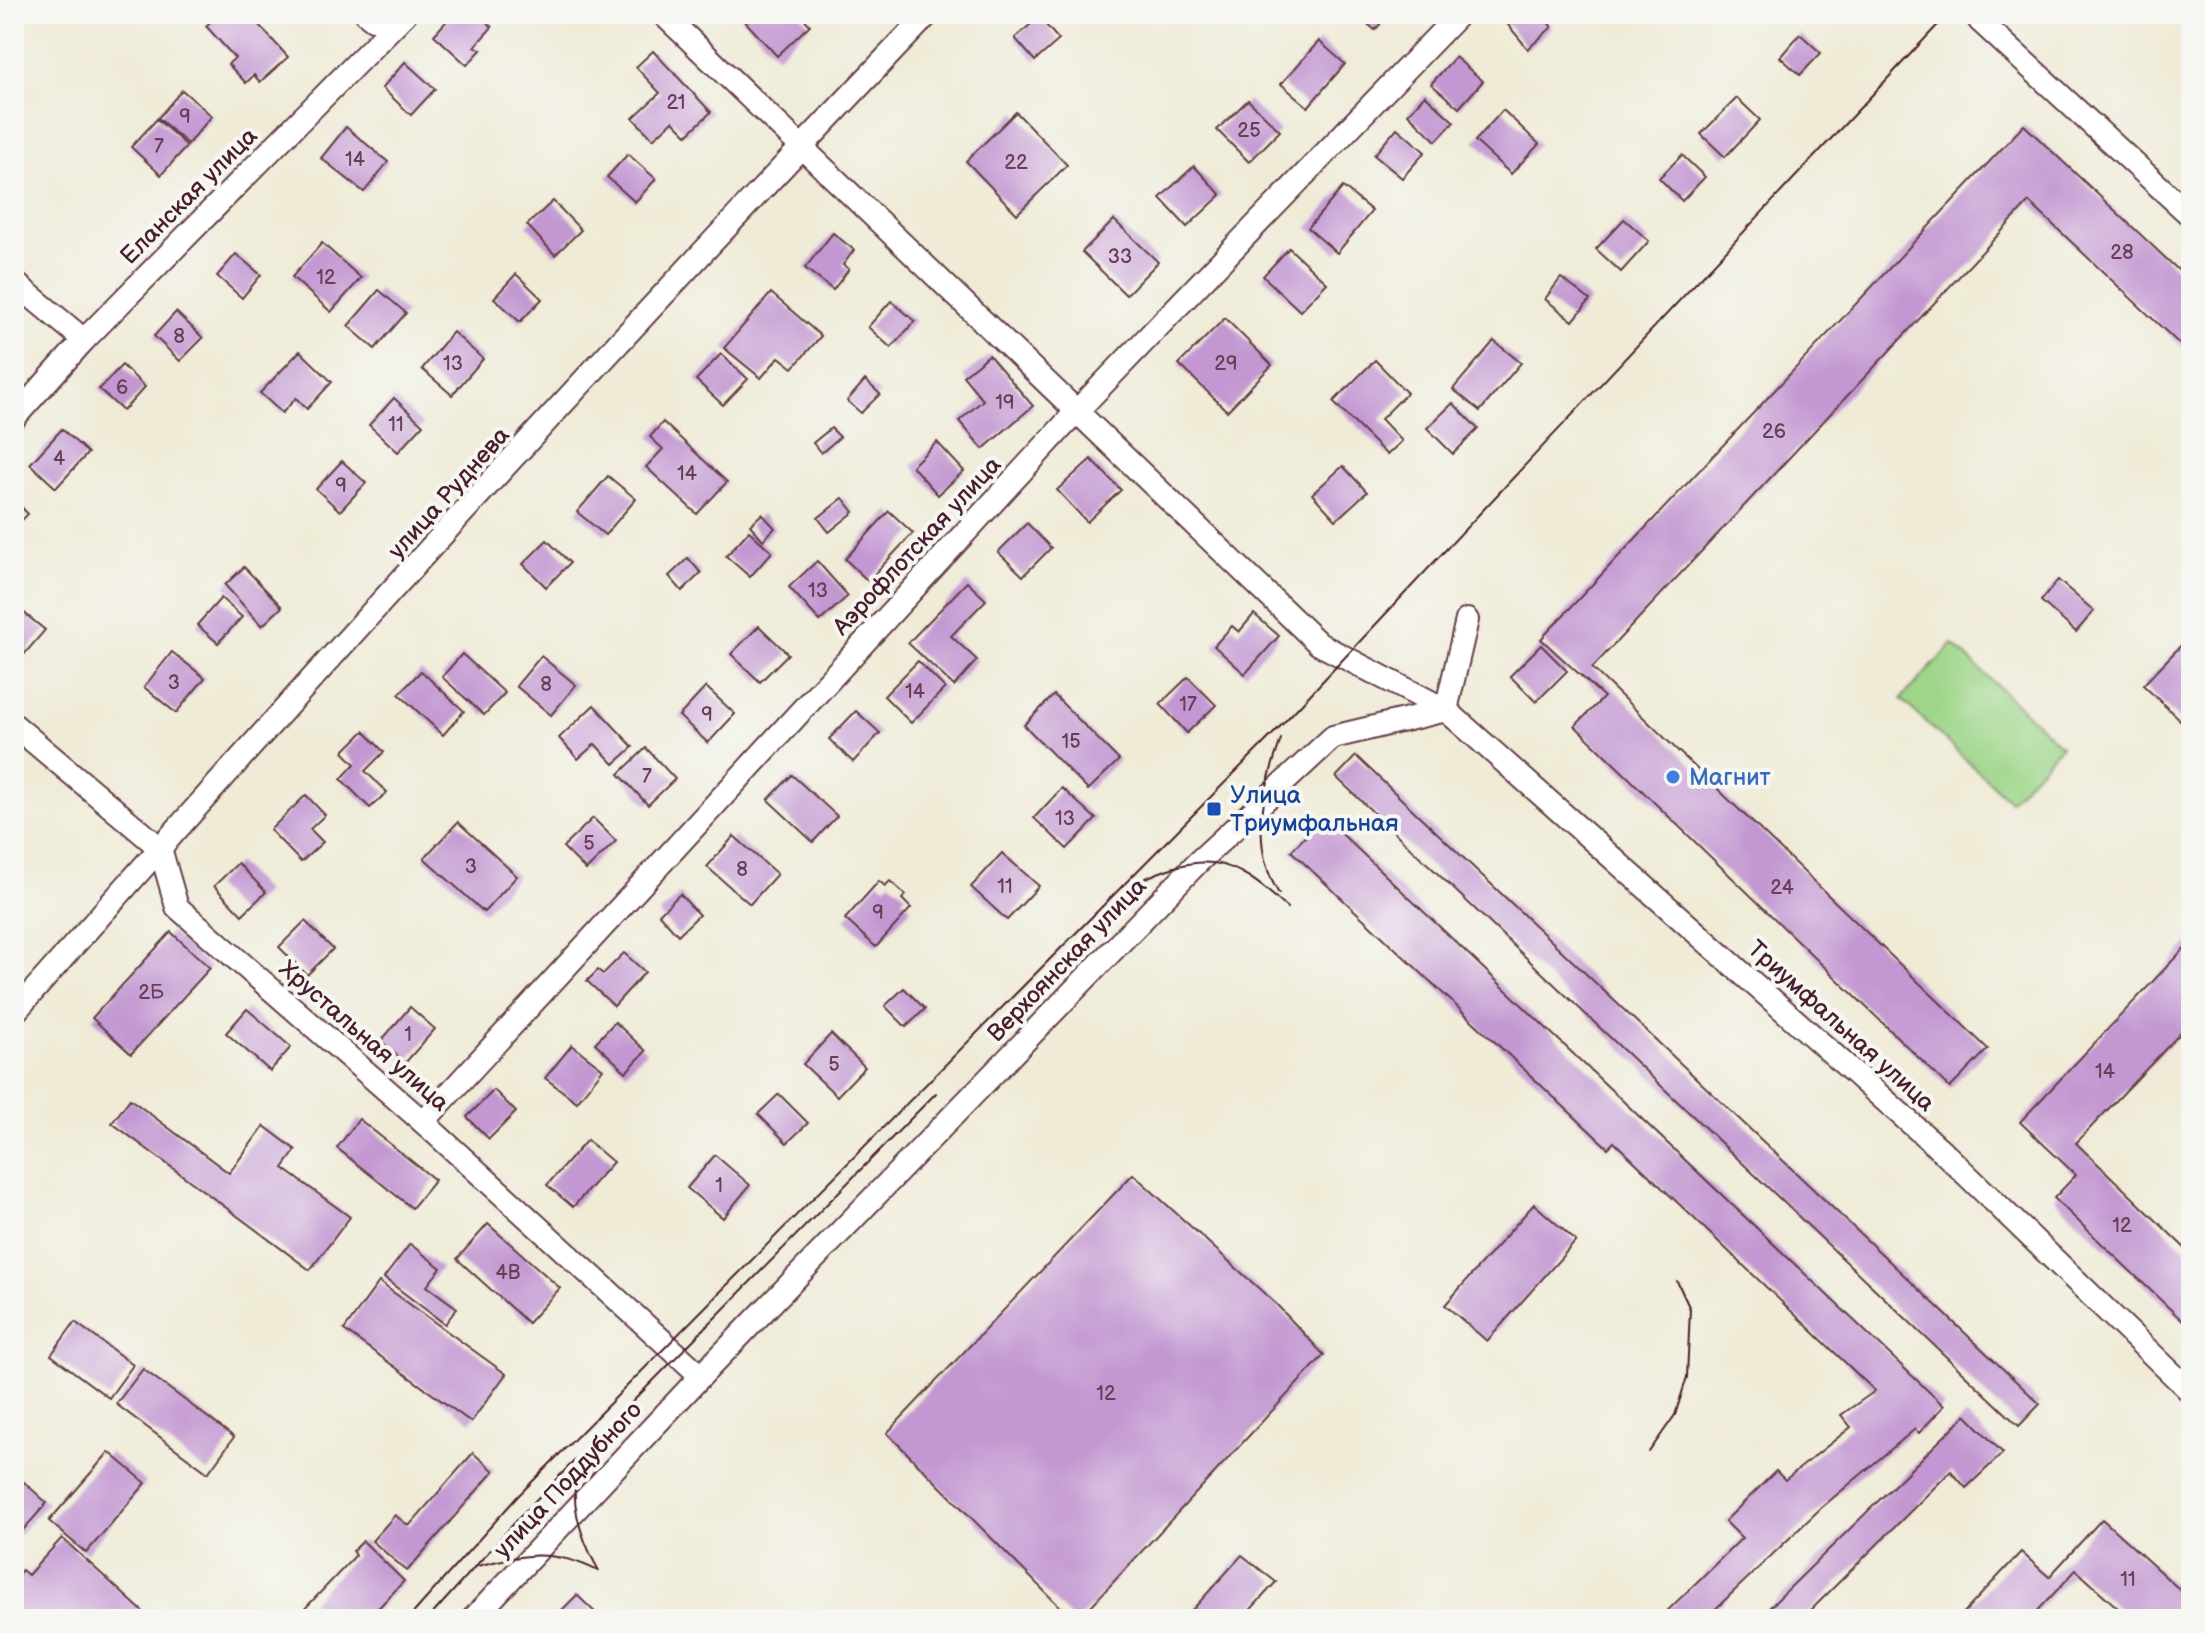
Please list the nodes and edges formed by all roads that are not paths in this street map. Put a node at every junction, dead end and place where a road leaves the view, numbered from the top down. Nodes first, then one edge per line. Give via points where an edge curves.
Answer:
1 (367, 14) edge
2 (388, 14) edge
3 (405, 14) edge
4 (663, 14) edge
5 (928, 14) edge
6 (1459, 14) edge
7 (1983, 17) edge
8 (802, 146) junction
9 (2191, 216) edge
10 (14, 282) edge
11 (84, 340) junction
12 (1077, 411) junction
13 (14, 418) edge
14 (1467, 620) dead end
15 (1446, 710) junction
16 (14, 725) edge
17 (160, 848) junction
18 (14, 1013) edge
19 (423, 1122) junction
20 (701, 1376) junction
21 (2191, 1392) edge
22 (473, 1619) edge

1 - 2 street via 373,19
3 - 11 street, Еланская улица
4 - 8 street, Триумфальная улица
5 - 8 street, улица Руднева
6 - 12 street, Аэрофлотская улица
7 - 9 street
8 - 12 street, Триумфальная улица
8 - 17 street, улица Руднева
10 - 11 street
11 - 13 street, Еланская улица
12 - 15 street, Триумфальная улица via 1319,644
12 - 19 street, Аэрофлотская улица
14 - 15 street
15 - 20 street, Верхоянская улица via 1333,737 1198,862
15 - 21 street, Триумфальная улица via 1942,1151
16 - 17 street
17 - 18 street, улица Руднева
17 - 19 street, Хрустальная улица via 177,907
19 - 20 street, Хрустальная улица
20 - 22 street, улица Поддубного

